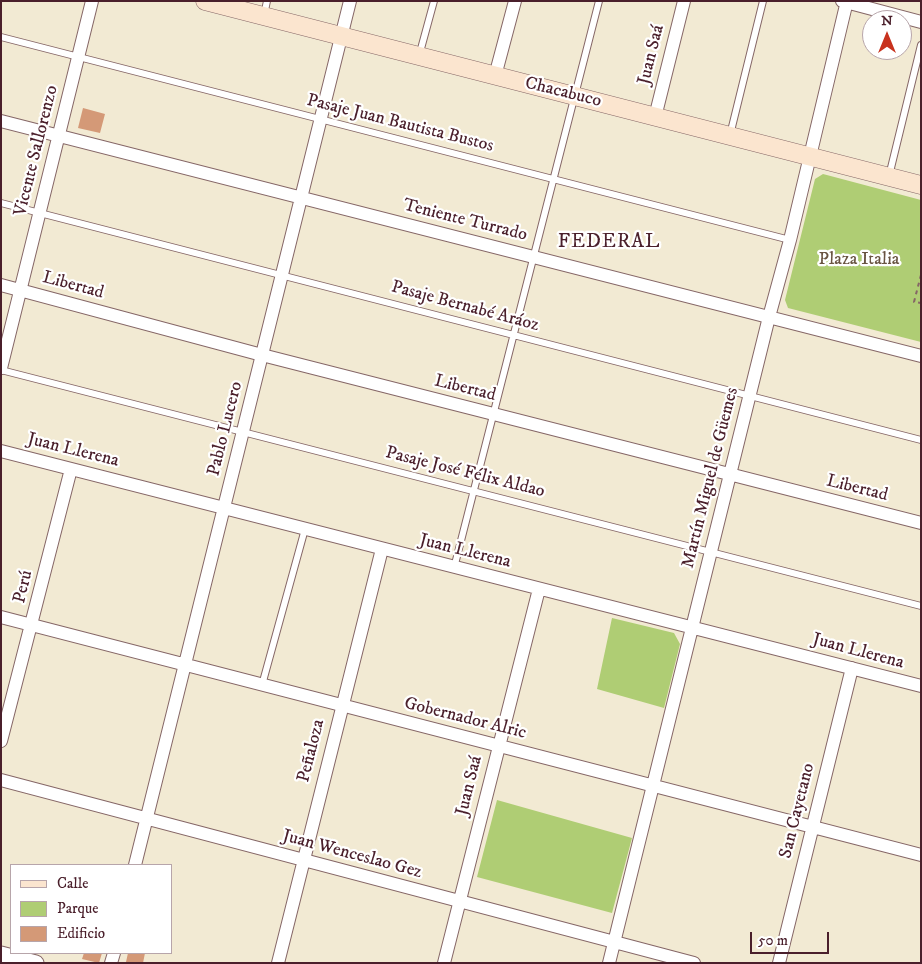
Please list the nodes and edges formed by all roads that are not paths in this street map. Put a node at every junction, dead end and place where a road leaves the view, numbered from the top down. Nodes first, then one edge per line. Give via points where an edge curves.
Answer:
1 (92, 1) edge
2 (205, 1) edge
3 (350, 1) edge
4 (434, 1) edge
5 (515, 1) edge
6 (599, 1) edge
7 (684, 1) edge
8 (763, 1) edge
9 (845, 2) edge
10 (265, 9) edge
11 (921, 22) edge
12 (341, 36) junction
13 (1, 37) edge
14 (921, 45) edge
15 (78, 56) junction
16 (419, 56) junction
17 (495, 76) junction
18 (576, 97) junction
19 (655, 117) junction
20 (321, 119) junction
21 (1, 121) edge
22 (59, 135) junction
23 (730, 136) junction
24 (810, 158) junction
25 (889, 177) junction
26 (555, 179) junction
27 (921, 185) edge
28 (302, 197) junction
29 (1, 203) edge
30 (40, 212) junction
31 (790, 240) junction
32 (534, 257) junction
33 (282, 274) junction
34 (1, 285) edge
35 (20, 289) junction
36 (769, 317) junction
37 (515, 336) junction
38 (262, 355) junction
39 (921, 356) edge
40 (1, 369) edge
41 (749, 398) junction
42 (495, 415) junction
43 (243, 432) junction
44 (921, 440) edge
45 (1, 451) edge
46 (71, 469) junction
47 (730, 474) junction
48 (475, 491) junction
49 (224, 508) junction
50 (921, 523) edge
51 (305, 529) junction
52 (382, 549) junction
53 (711, 552) junction
54 (454, 568) junction
55 (539, 590) junction
56 (921, 606) edge
57 (1, 617) edge
58 (33, 625) junction
59 (692, 628) junction
60 (185, 665) junction
61 (852, 668) junction
62 (262, 685) junction
63 (921, 686) edge
64 (342, 705) junction
65 (1, 741) edge
66 (498, 745) junction
67 (1, 780) edge
68 (653, 786) junction
69 (147, 818) junction
70 (812, 826) junction
71 (921, 855) edge
72 (302, 860) junction
73 (135, 864) edge
74 (459, 901) junction
75 (614, 942) junction
76 (1, 954) edge
77 (36, 963) edge
78 (278, 963) edge
79 (444, 963) edge
80 (609, 963) edge
81 (694, 963) edge
82 (780, 963) edge

1 - 15 street, Vicente Sallorenzo
2 - 10 main road, Chacabuco
3 - 12 street, Pablo Lucero
4 - 16 lane
5 - 17 street
6 - 18 lane
7 - 19 street, Juan Saá
8 - 23 lane
9 - 11 street
9 - 24 street, Martín Miguel de Güemes
10 - 12 main road, Chacabuco
12 - 16 main road, Chacabuco
12 - 20 street, Pablo Lucero
13 - 15 lane, Pasaje Juan Bautista Bustos
14 - 25 lane
15 - 20 lane, Pasaje Juan Bautista Bustos
15 - 22 street, Vicente Sallorenzo
16 - 17 main road, Chacabuco
17 - 18 main road, Chacabuco
18 - 19 main road, Chacabuco
18 - 26 lane
19 - 23 main road, Chacabuco
20 - 26 lane, Pasaje Juan Bautista Bustos
20 - 28 street, Pablo Lucero
21 - 22 street, Teniente Turrado
22 - 28 street, Teniente Turrado
22 - 30 street, Vicente Sallorenzo
23 - 24 main road, Chacabuco
24 - 25 main road, Chacabuco
24 - 31 street, Martín Miguel de Güemes
25 - 27 main road, Chacabuco
26 - 31 lane, Pasaje Juan Bautista Bustos
26 - 32 lane
28 - 32 street, Teniente Turrado
28 - 33 street, Pablo Lucero
29 - 30 lane, Pasaje Bernabé Aráoz
30 - 33 lane, Pasaje Bernabé Aráoz
30 - 35 street, Vicente Sallorenzo
31 - 36 street, Martín Miguel de Güemes
32 - 36 street, Teniente Turrado
32 - 37 lane
33 - 37 lane, Pasaje Bernabé Aráoz
33 - 38 street, Pablo Lucero
34 - 35 street, Libertad
35 - 38 street, Libertad
35 - 40 street, Vicente Sallorenzo
36 - 39 street, Teniente Turrado
36 - 41 street, Martín Miguel de Güemes
37 - 41 lane, Pasaje Bernabé Aráoz
37 - 42 lane
38 - 42 street, Libertad
38 - 43 street, Pablo Lucero
40 - 43 lane, Pasaje José Félix Aldao
41 - 44 lane, Pasaje Bernabé Aráoz
41 - 47 street, Martín Miguel de Güemes
42 - 47 street, Libertad
42 - 48 lane
43 - 48 lane, Pasaje José Félix Aldao
43 - 49 street, Pablo Lucero
45 - 46 street, Juan Llerena
46 - 49 street, Juan Llerena
46 - 58 street, Perú
47 - 50 street, Libertad
47 - 53 street, Martín Miguel de Güemes
48 - 53 lane, Pasaje José Félix Aldao
48 - 54 lane
49 - 51 street, Juan Llerena
49 - 60 street, Pablo Lucero
51 - 52 street, Juan Llerena
51 - 62 lane
52 - 54 street, Juan Llerena
52 - 64 street, Peñaloza
53 - 56 lane, Pasaje José Félix Aldao
53 - 59 street, Martín Miguel de Güemes
54 - 55 street, Juan Llerena
55 - 59 street, Juan Llerena
55 - 66 street, Juan Saá
57 - 58 street, Gobernador Alric
58 - 60 street, Gobernador Alric
58 - 65 street, Perú
59 - 61 street, Juan Llerena
59 - 68 street, Martín Miguel de Güemes
60 - 62 street, Gobernador Alric
60 - 69 street, Pablo Lucero
61 - 63 street, Juan Llerena
61 - 70 street, San Cayetano
62 - 64 street, Gobernador Alric
64 - 66 street, Gobernador Alric
64 - 72 street, Peñaloza
66 - 68 street, Gobernador Alric
66 - 74 street, Juan Saá
67 - 69 street, Juan Wenceslao Gez
68 - 70 street, Gobernador Alric
68 - 75 street, Martín Miguel de Güemes
69 - 72 street, Juan Wenceslao Gez
69 - 73 street, Pablo Lucero
70 - 71 street, Gobernador Alric
70 - 82 street, San Cayetano
72 - 74 street, Juan Wenceslao Gez
72 - 78 street, Peñaloza
74 - 75 street, Juan Wenceslao Gez
74 - 79 street, Juan Saá
75 - 80 street, Martín Miguel de Güemes
75 - 81 street, Juan Wenceslao Gez
76 - 77 street

